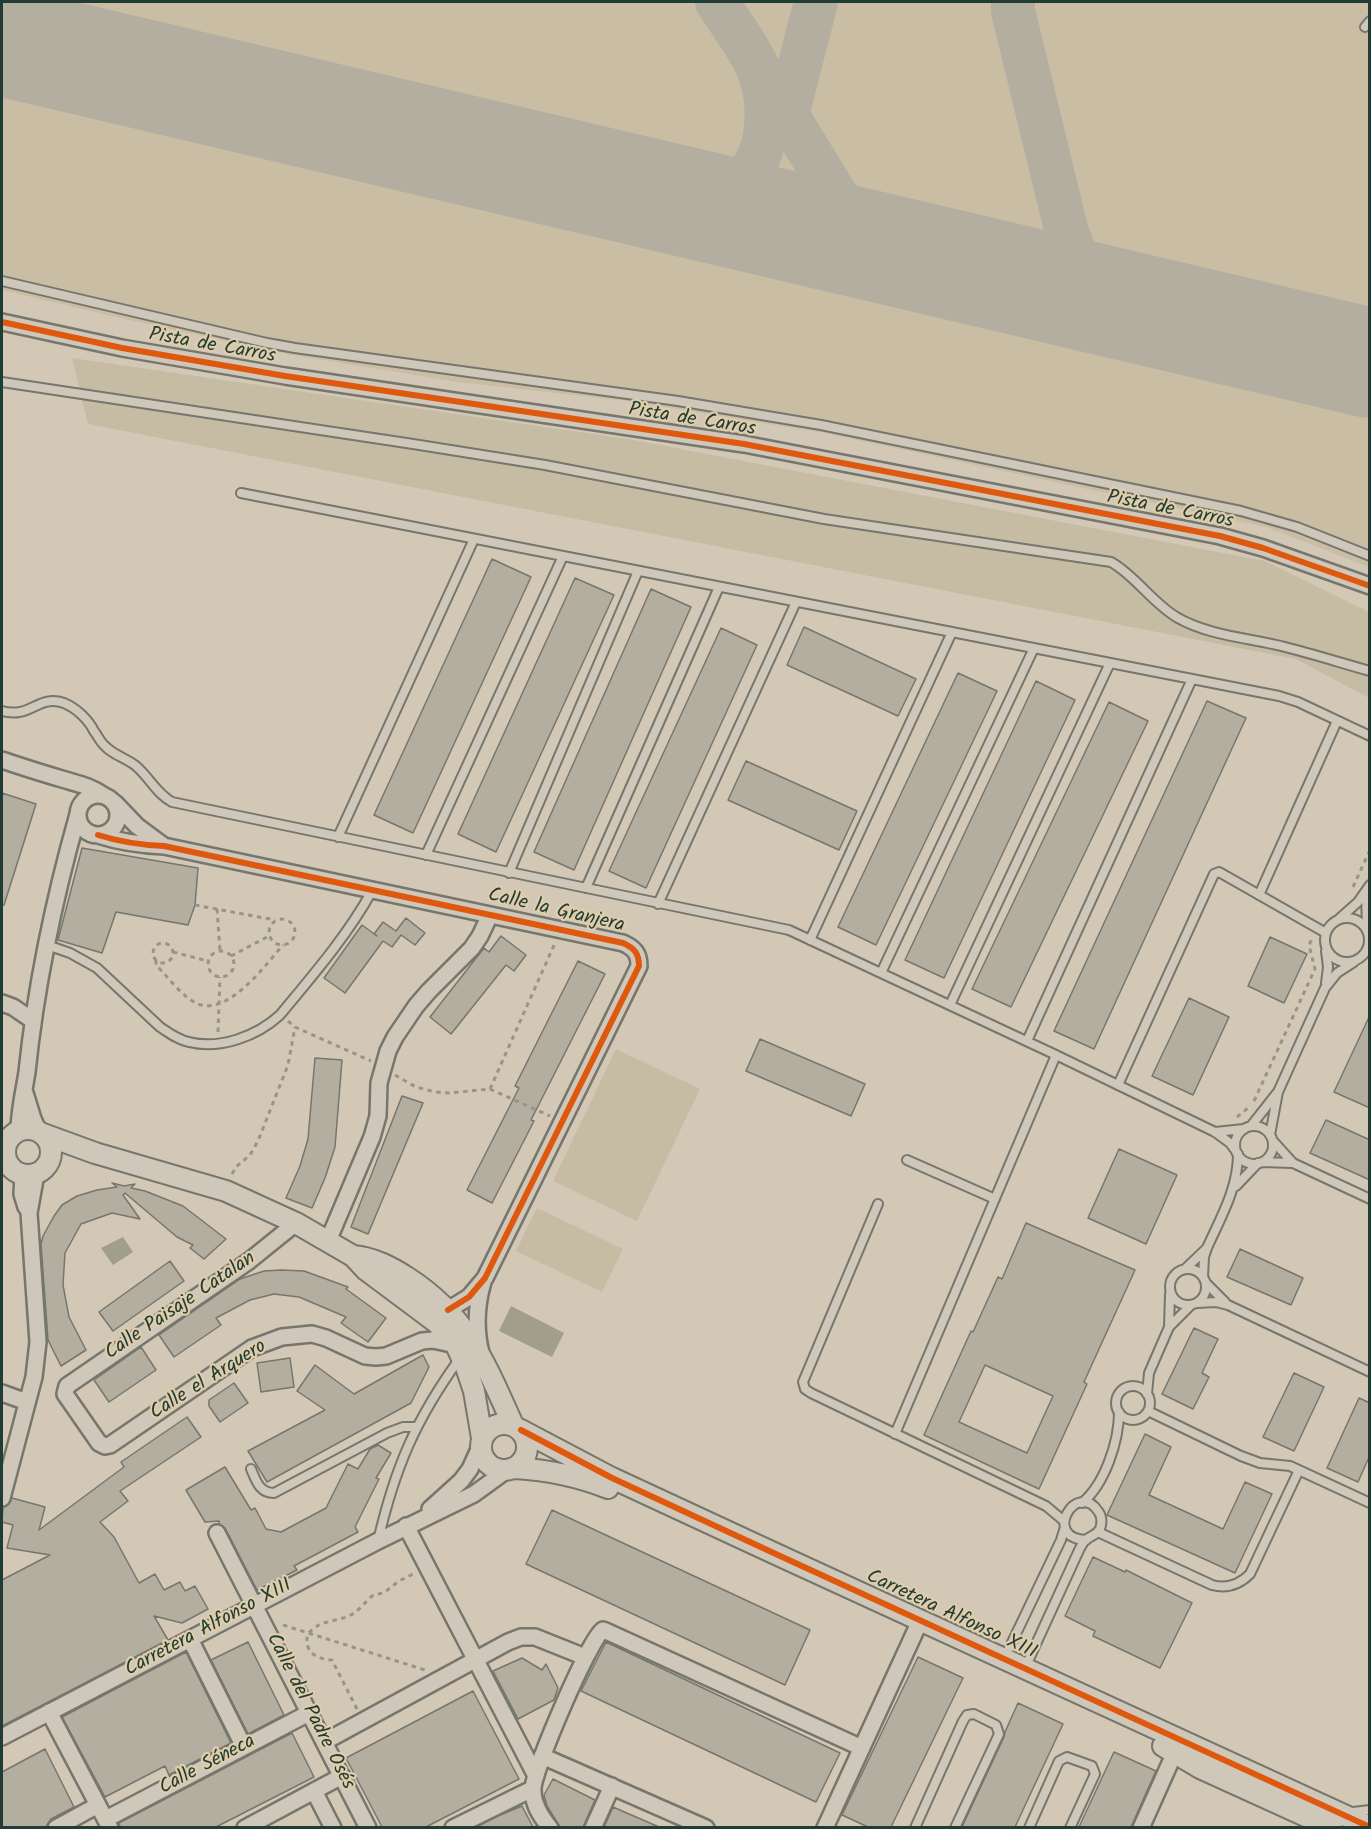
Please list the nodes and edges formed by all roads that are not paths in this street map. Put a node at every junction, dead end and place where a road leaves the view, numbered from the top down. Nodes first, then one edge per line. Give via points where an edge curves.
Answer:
1 (2, 281) edge
2 (2, 322) edge
3 (2, 382) edge
4 (241, 493) dead end
5 (474, 539) junction
6 (562, 556) junction
7 (1370, 556) edge
8 (638, 571) junction
9 (719, 586) junction
10 (1370, 586) edge
11 (796, 602) junction
12 (952, 632) junction
13 (1034, 648) junction
14 (1110, 663) junction
15 (1370, 671) edge
16 (1192, 679) junction
17 (2, 711) edge
18 (1337, 721) junction
19 (1370, 736) edge
20 (2, 760) edge
21 (68, 781) junction
22 (108, 798) junction
23 (80, 809) junction
24 (95, 834) junction
25 (338, 837) junction
26 (69, 846) junction
27 (164, 846) junction
28 (426, 855) junction
29 (509, 873) junction
30 (586, 888) junction
31 (1368, 888) edge
32 (372, 891) junction
33 (1259, 895) junction
34 (658, 904) junction
35 (490, 915) junction
36 (1339, 920) junction
37 (1367, 930) junction
38 (1326, 933) junction
39 (810, 940) junction
40 (47, 945) junction
41 (1326, 946) junction
42 (1354, 962) junction
43 (881, 973) junction
44 (1325, 988) junction
45 (2, 1003) edge
46 (950, 1005) junction
47 (33, 1020) junction
48 (1027, 1041) junction
49 (1056, 1055) junction
50 (1118, 1085) junction
51 (25, 1090) junction
52 (1278, 1092) junction
53 (1248, 1127) junction
54 (1215, 1132) junction
55 (41, 1133) junction
56 (1272, 1138) junction
57 (7, 1141) edge
58 (1237, 1152) junction
59 (95, 1153) junction
60 (907, 1160) dead end
61 (1260, 1162) junction
62 (1293, 1163) junction
63 (35, 1171) junction
64 (1233, 1190) junction
65 (995, 1199) junction
66 (1370, 1199) edge
67 (878, 1204) dead end
68 (296, 1223) junction
69 (328, 1241) junction
70 (1207, 1248) junction
71 (353, 1256) junction
72 (1185, 1269) junction
73 (484, 1278) junction
74 (1204, 1279) junction
75 (1170, 1293) junction
76 (1194, 1304) junction
77 (1228, 1305) junction
78 (448, 1310) junction
79 (1169, 1327) junction
80 (459, 1351) junction
81 (482, 1356) junction
82 (1370, 1372) edge
83 (1149, 1373) junction
84 (1134, 1387) junction
85 (2, 1394) edge
86 (1147, 1394) junction
87 (27, 1402) junction
88 (1148, 1411) junction
89 (1119, 1412) junction
90 (1136, 1420) junction
91 (416, 1427) junction
92 (517, 1428) junction
93 (895, 1434) junction
94 (1117, 1438) junction
95 (481, 1443) junction
96 (105, 1446) joint
97 (250, 1469) dead end
98 (511, 1469) junction
99 (1299, 1470) junction
100 (1097, 1487) junction
101 (2, 1498) edge
102 (1082, 1503) junction
103 (1370, 1503) edge
104 (1046, 1506) junction
105 (1070, 1508) junction
106 (1097, 1509) junction
107 (412, 1523) junction
108 (1065, 1524) junction
109 (1098, 1532) junction
110 (217, 1533) dead end
111 (378, 1540) junction
112 (1086, 1540) junction
113 (258, 1612) junction
114 (918, 1626) junction
115 (190, 1639) junction
116 (585, 1657) junction
117 (1004, 1659) junction
118 (476, 1660) junction
119 (1025, 1668) junction
120 (49, 1712) junction
121 (309, 1713) junction
122 (2, 1737) edge
123 (324, 1742) junction
124 (244, 1748) junction
125 (862, 1748) junction
126 (1181, 1748) junction
127 (542, 1756) junction
128 (342, 1776) junction
129 (534, 1783) junction
130 (612, 1786) junction
131 (314, 1791) junction
132 (98, 1805) junction
133 (1370, 1810) edge
134 (1332, 1819) edge
135 (1301, 1821) edge
136 (108, 1823) edge
137 (56, 1827) edge
138 (245, 1827) edge
139 (333, 1827) edge
140 (368, 1827) edge
141 (453, 1827) edge
142 (550, 1827) edge
143 (593, 1827) edge
144 (703, 1827) edge
145 (827, 1827) edge
146 (915, 1827) edge
147 (955, 1827) edge
148 (1029, 1827) edge
149 (1070, 1827) edge
150 (1141, 1827) edge
151 (1354, 1827) edge
152 (1370, 1827) edge

1 - 7 lane via 295,348 678,401 821,425 1241,511 1297,527
2 - 10 street, Pista de Carros via 122,348 285,376 744,444 1220,536
3 - 15 lane via 545,465 825,519 1111,562 1153,600 1192,624
4 - 5 lane
5 - 6 lane
5 - 25 lane
6 - 8 lane
6 - 28 lane
8 - 9 lane
8 - 29 lane
9 - 11 lane
9 - 30 lane
11 - 12 lane
11 - 34 lane
12 - 13 lane
12 - 39 lane
13 - 14 lane
13 - 43 lane
14 - 16 lane
14 - 46 lane
16 - 18 lane via 1279,696
16 - 48 lane
17 - 25 lane via 17,714 44,702 62,703 87,720 105,747 144,773 172,802
18 - 19 lane
18 - 33 lane
20 - 21 street
21 - 22 street
21 - 23 street
22 - 23 street via 87,798
22 - 24 street via 118,814 115,826
22 - 27 street, Calle la Granjera
23 - 24 street via 82,826
23 - 26 street
24 - 26 street
24 - 27 street, Calle la Granjera
25 - 28 lane
26 - 40 street
27 - 32 street, Calle la Granjera
28 - 29 lane
29 - 30 lane
30 - 34 lane
31 - 36 lane
31 - 37 lane
32 - 35 street, Calle la Granjera
32 - 40 lane via 337,945 280,1015 244,1037 217,1044 198,1044 172,1035 97,968
33 - 38 lane
33 - 50 lane via 1219,872 1214,874
34 - 39 lane via 773,926
35 - 69 street via 472,948 416,1006 388,1051 372,1137
35 - 73 street, Calle la Granjera via 623,943 633,947 639,966
36 - 37 lane via 1352,919
36 - 38 lane
37 - 42 lane via 1369,945
38 - 41 lane
39 - 43 lane
40 - 47 street
41 - 42 lane via 1340,961
41 - 44 lane
42 - 44 lane via 1337,973
43 - 46 lane
44 - 52 lane
45 - 47 street
46 - 48 lane
47 - 51 street
48 - 49 lane
49 - 50 lane
49 - 65 lane
50 - 54 lane
51 - 55 street
51 - 57 street
52 - 53 lane
52 - 56 lane
53 - 54 lane
53 - 56 lane via 1262,1128
53 - 58 lane via 1238,1137
54 - 58 lane
55 - 57 street via 29,1129
55 - 59 street
55 - 63 street via 51,1148 51,1157
56 - 61 lane via 1272,1151
56 - 62 lane
57 - 63 street via 8,1164
58 - 61 lane via 1249,1163
58 - 64 lane
59 - 63 street
59 - 68 street via 226,1191
60 - 65 lane
61 - 62 lane
61 - 64 lane
62 - 66 lane
63 - 87 street via 22,1194 29,1213 38,1342
64 - 70 lane
65 - 93 lane
67 - 93 lane via 803,1382 811,1393
68 - 69 street
68 - 96 street, Calle Paisaje Catalan via 257,1255 71,1382 65,1394
69 - 71 street
70 - 72 lane
70 - 74 lane
71 - 78 street via 372,1259 396,1270
71 - 80 street via 437,1323
72 - 74 lane via 1198,1272
72 - 75 lane via 1171,1280
73 - 78 street, Calle la Granjera via 469,1297
73 - 81 street, Calle la Granjera via 477,1324
74 - 76 lane via 1205,1293
74 - 77 lane
75 - 76 lane via 1178,1302
75 - 79 lane
76 - 77 lane
76 - 79 lane
77 - 82 lane
78 - 81 street
79 - 83 lane
80 - 91 lane
80 - 95 street via 474,1391
80 - 96 street, Calle el Arquero via 433,1340 376,1357 312,1334 282,1337 252,1348
81 - 92 street
83 - 84 lane
83 - 86 lane
84 - 86 lane
84 - 89 lane via 1118,1395
85 - 87 street
86 - 88 lane
87 - 101 street
88 - 90 lane
88 - 99 lane via 1248,1459
89 - 90 lane via 1128,1420
89 - 94 lane
90 - 94 lane
91 - 97 lane via 387,1433 274,1492 261,1489
91 - 111 lane via 396,1473
92 - 95 street via 504,1423 495,1425 487,1430
92 - 98 street via 526,1438 527,1447 520,1464
92 - 114 street, Carretera Alfonso XIII
93 - 104 lane
94 - 100 lane
95 - 98 street via 482,1455 492,1467
95 - 107 street, Carretera Alfonso XIII via 461,1481
98 - 107 street, Carretera Alfonso XIII via 474,1494
98 - 114 street, Carretera Alfonso XIII via 555,1472 597,1484
99 - 103 lane
99 - 109 lane via 1250,1574 1227,1587 1212,1585
100 - 102 lane
100 - 106 lane
102 - 105 lane
102 - 106 lane
104 - 105 lane
104 - 108 lane
105 - 108 lane
106 - 109 lane via 1101,1516
107 - 111 street, Carretera Alfonso XIII
107 - 118 street via 427,1567
108 - 112 lane via 1073,1537
108 - 117 lane
109 - 112 lane
110 - 113 street, Calle del Padre Osés
111 - 113 street, Carretera Alfonso XIII
112 - 119 lane
113 - 115 street, Carretera Alfonso XIII
113 - 121 street, Calle del Padre Osés
114 - 117 street, Carretera Alfonso XIII
114 - 125 street
114 - 126 street, Carretera Alfonso XIII
115 - 120 street, Carretera Alfonso XIII
115 - 124 street
116 - 118 street via 535,1637 521,1637
116 - 125 street via 603,1630
116 - 127 street
117 - 119 street, Carretera Alfonso XIII
118 - 123 street
118 - 129 street
119 - 126 street, Carretera Alfonso XIII
120 - 122 street, Carretera Alfonso XIII
120 - 132 street
121 - 123 street, Calle del Padre Osés
121 - 124 street, Calle Séneca
123 - 128 street, Calle del Padre Osés
124 - 136 street, Calle Séneca
125 - 145 street
126 - 134 street, Carretera Alfonso XIII
126 - 135 street, Carretera Alfonso XIII via 1200,1768
126 - 150 street
127 - 129 street
127 - 130 street
128 - 131 street
128 - 140 street, Calle del Padre Osés
129 - 141 street
129 - 142 street via 540,1815
130 - 143 street
130 - 144 street
131 - 138 street
131 - 139 street
132 - 136 street
132 - 137 street
133 - 134 lane via 1346,1812
134 - 135 street, Carretera Alfonso XIII
134 - 152 street, Carretera Alfonso XIII
135 - 151 street via 1311,1811 1319,1811
146 - 147 lane via 963,1721 974,1714 996,1725 999,1734
148 - 149 lane via 1059,1761 1067,1757 1092,1766 1095,1774

